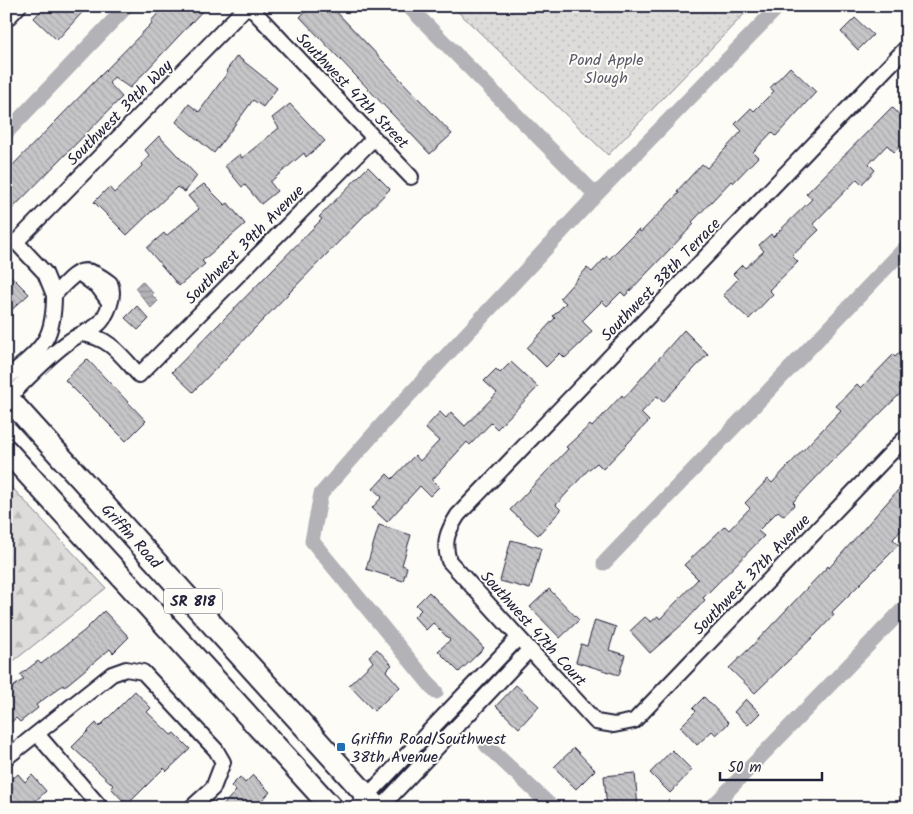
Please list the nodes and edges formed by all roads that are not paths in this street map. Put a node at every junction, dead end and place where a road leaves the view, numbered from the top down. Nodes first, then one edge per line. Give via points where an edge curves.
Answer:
1 (19, 6) edge
2 (248, 6) edge
3 (6, 20) edge
4 (907, 47) edge
5 (374, 138) junction
6 (411, 177) dead end
7 (44, 274) junction
8 (74, 275) junction
9 (54, 295) junction
10 (103, 319) junction
11 (82, 334) junction
12 (109, 342) junction
13 (7, 391) edge
14 (907, 436) edge
15 (6, 450) edge
16 (446, 539) joint
17 (518, 638) junction
18 (529, 650) junction
19 (614, 725) joint
20 (37, 734) junction
21 (6, 758) edge
22 (370, 805) edge
23 (101, 808) edge
24 (191, 808) edge
25 (332, 808) edge

1 - 3 street
2 - 5 street, Southwest 47th Street
2 - 7 street, Southwest 39th Way via 16,242
4 - 16 street, Southwest 38th Terrace via 458,515
5 - 6 street, Southwest 47th Street
5 - 12 street, Southwest 39th Avenue via 139,374
7 - 8 street
7 - 9 street
8 - 9 street
8 - 10 street via 92,270 110,283 113,289
9 - 13 street via 54,321 47,340
10 - 11 street
10 - 12 street
11 - 12 street
11 - 13 street
13 - 22 main road, Griffin Road / SR 818
14 - 19 street, Southwest 37th Avenue via 634,721
15 - 25 main road, SR 818
16 - 17 street, Southwest 47th Court via 449,561
17 - 18 street, Southwest 47th Court
17 - 22 street
18 - 19 street, Southwest 47th Court via 596,722
18 - 22 street
20 - 21 street
20 - 23 street
20 - 24 street via 112,674 126,669 143,672 216,750 222,762 220,775 212,788

